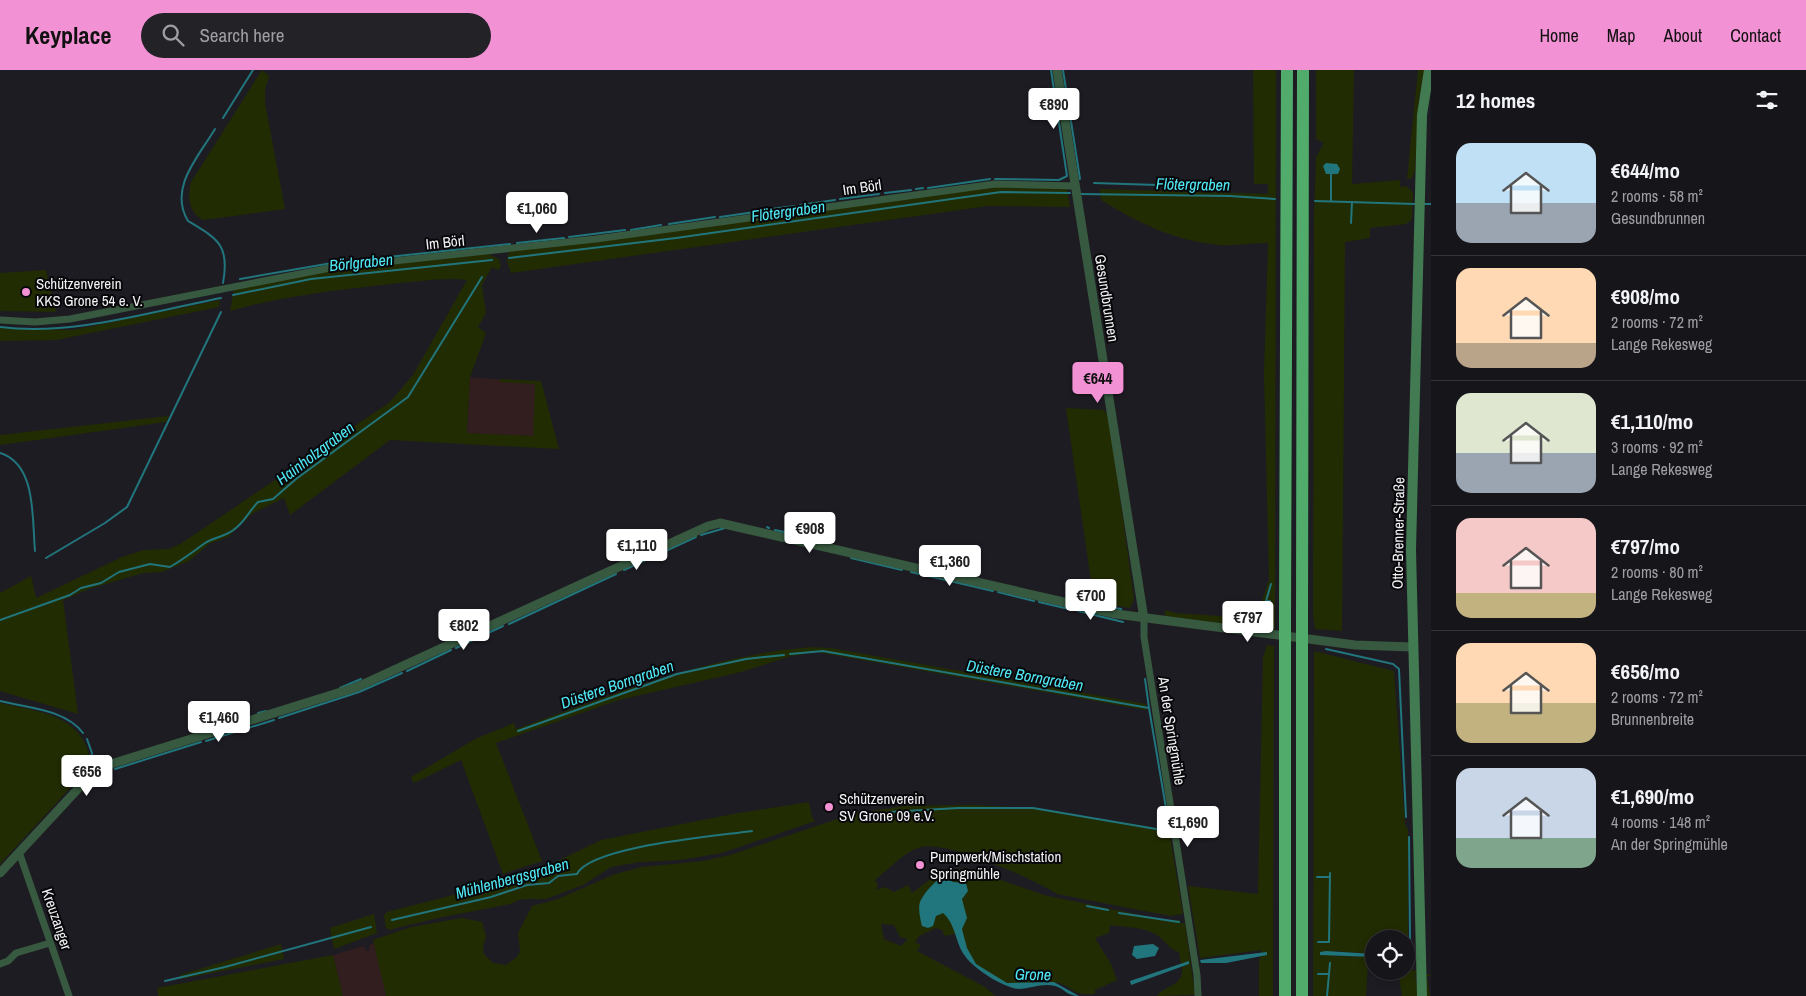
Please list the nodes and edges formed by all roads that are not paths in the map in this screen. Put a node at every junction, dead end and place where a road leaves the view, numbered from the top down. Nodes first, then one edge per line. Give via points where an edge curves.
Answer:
1 (1057, 70) edge
2 (1287, 70) edge
3 (1303, 70) edge
4 (1429, 70) edge
5 (1075, 186) junction
6 (0, 320) edge
7 (1144, 619) junction
8 (1412, 647) junction
9 (19, 852) junction
10 (0, 873) edge
11 (50, 944) junction
12 (0, 964) edge
13 (69, 996) edge
14 (1198, 996) edge
15 (1285, 996) edge
16 (1302, 996) edge
17 (1422, 996) edge

1 - 5 street, Gesundbrunnen
2 - 15 highway, bridge
3 - 16 highway, bridge
4 - 8 main road, Otto-Brenner-Straße via 1422,114 1418,213
5 - 6 street, Im Börl via 995,184 596,239 330,268 70,319
5 - 7 street, Gesundbrunnen
7 - 8 street via 1355,645
7 - 9 street via 720,523 357,687 102,768 88,778
7 - 14 street, An der Springmühle via 1144,637
8 - 17 main road, Otto-Brenner-Straße
9 - 10 street
9 - 11 street, Kreuzanger
11 - 12 street via 16,954
11 - 13 street, Kreuzanger

